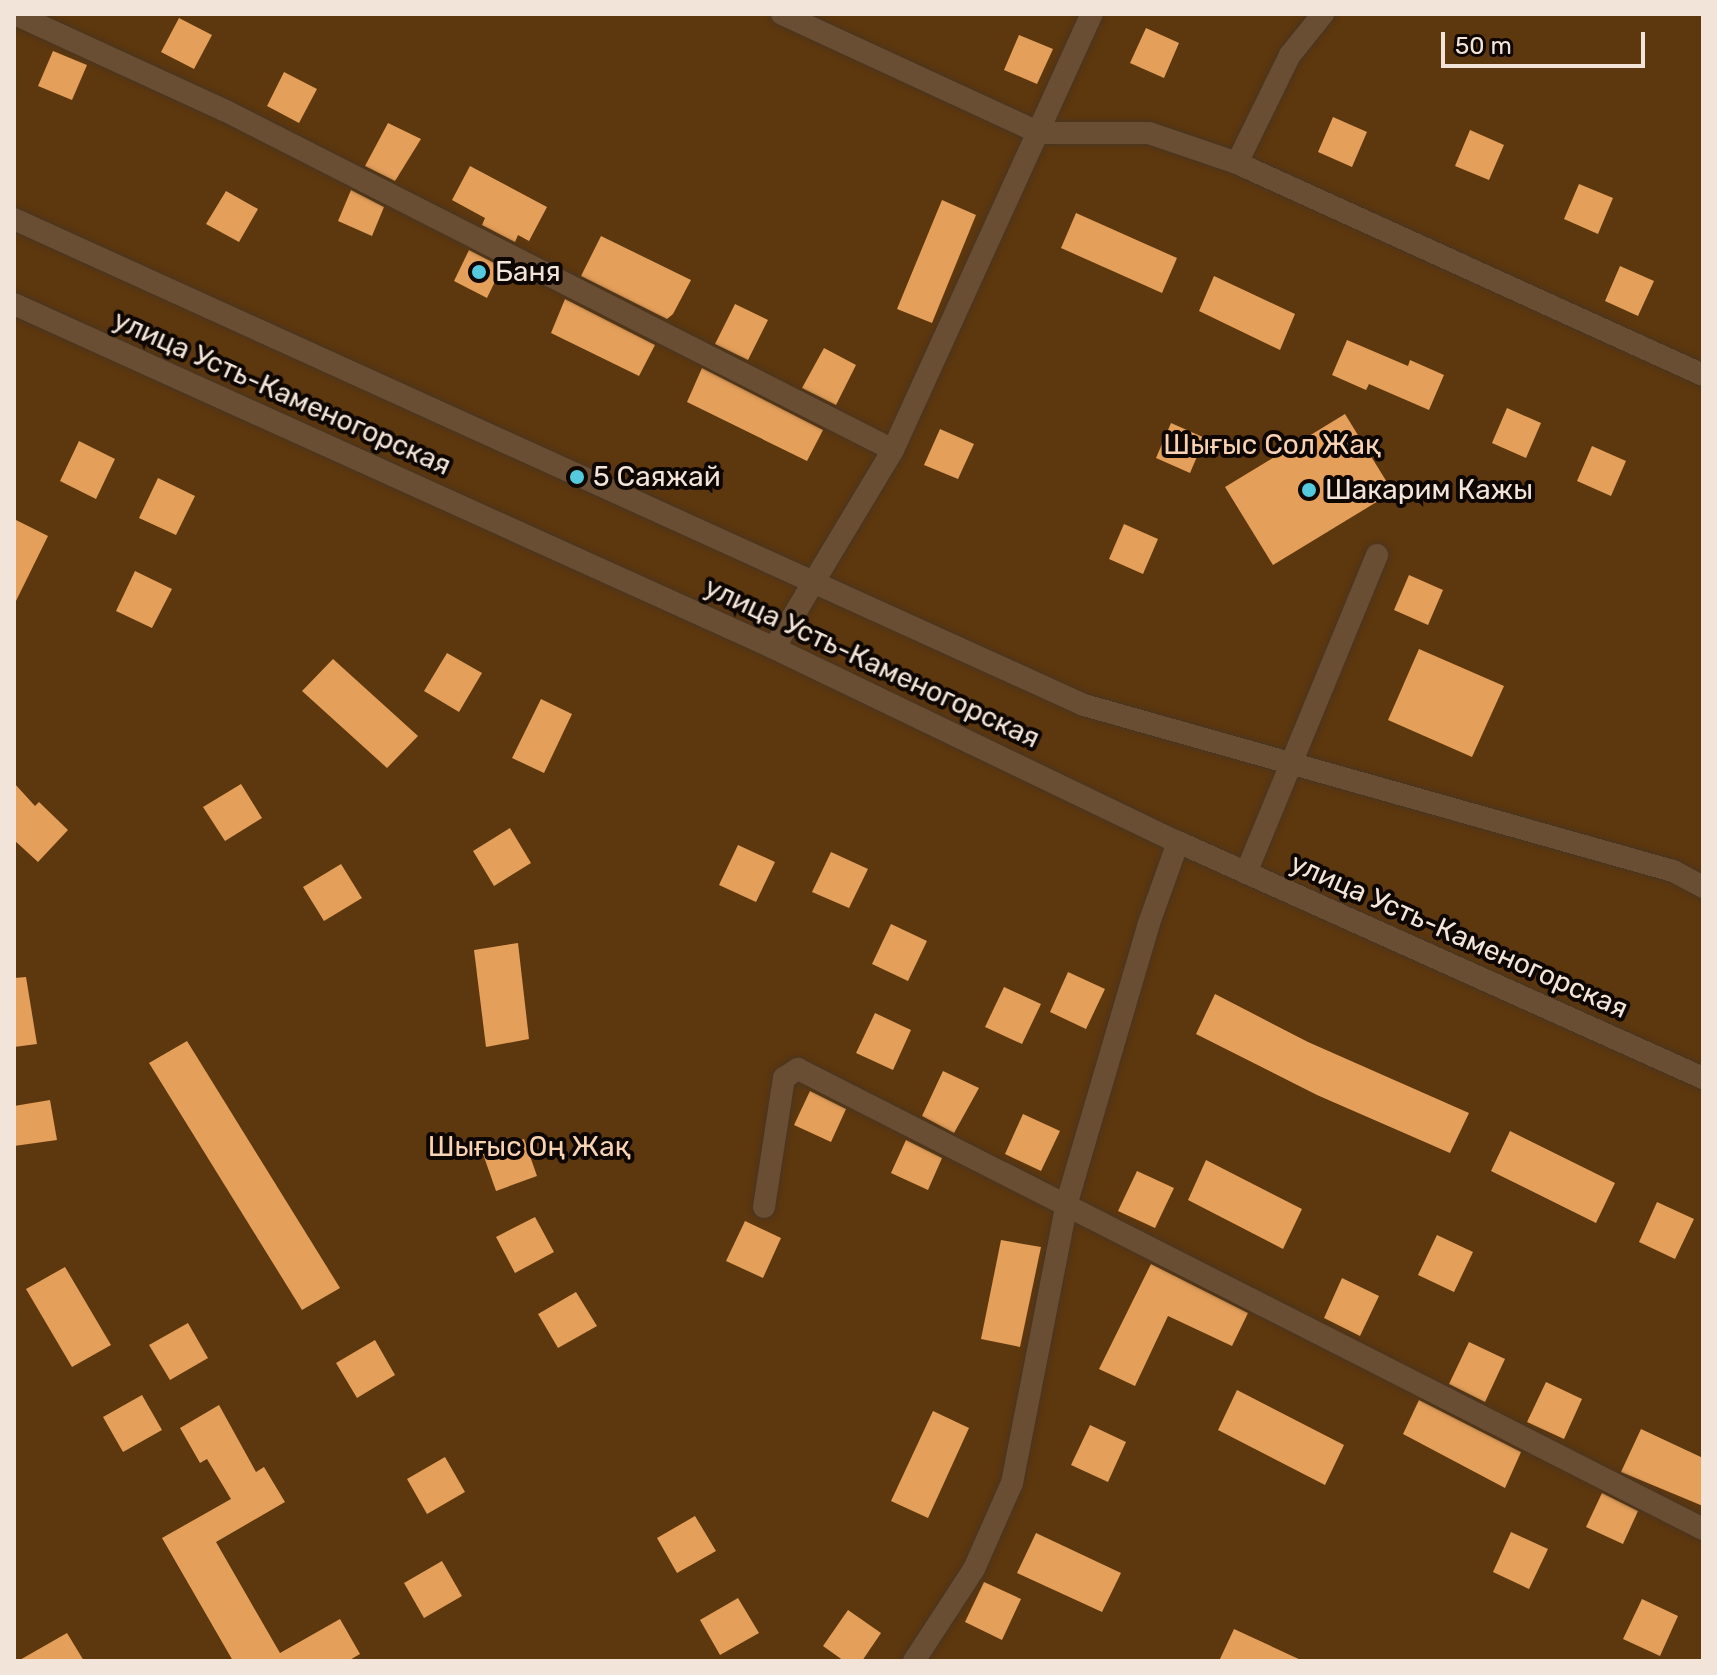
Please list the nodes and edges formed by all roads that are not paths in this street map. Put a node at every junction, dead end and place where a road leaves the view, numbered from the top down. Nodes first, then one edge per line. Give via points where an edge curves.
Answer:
1 (15, 14) edge
2 (782, 14) edge
3 (1092, 14) edge
4 (1323, 14) edge
5 (1039, 133) junction
6 (1237, 163) junction
7 (14, 219) edge
8 (14, 304) edge
9 (1703, 375) edge
10 (893, 450) junction
11 (1377, 555) dead end
12 (809, 584) junction
13 (774, 648) junction
14 (1290, 764) junction
15 (1178, 842) junction
16 (1246, 873) junction
17 (1703, 887) edge
18 (1703, 1078) edge
19 (1067, 1202) junction
20 (764, 1207) dead end
21 (1703, 1529) edge
22 (914, 1661) edge

1 - 10 street via 224,110
2 - 5 street
3 - 5 street
4 - 6 street via 1290,55
5 - 6 street via 1149,133
5 - 10 street
6 - 9 street
7 - 12 street
8 - 13 street, улица Усть-Каменогорская
10 - 12 street
11 - 14 street
12 - 13 street
12 - 14 street via 1084,705
13 - 15 street, улица Усть-Каменогорская
14 - 16 street
14 - 17 street via 1673,871
15 - 16 street, улица Усть-Каменогорская
15 - 19 street
16 - 18 street, улица Усть-Каменогорская
19 - 20 street via 798,1069 784,1078
19 - 21 street
19 - 22 street via 1012,1483 974,1569

